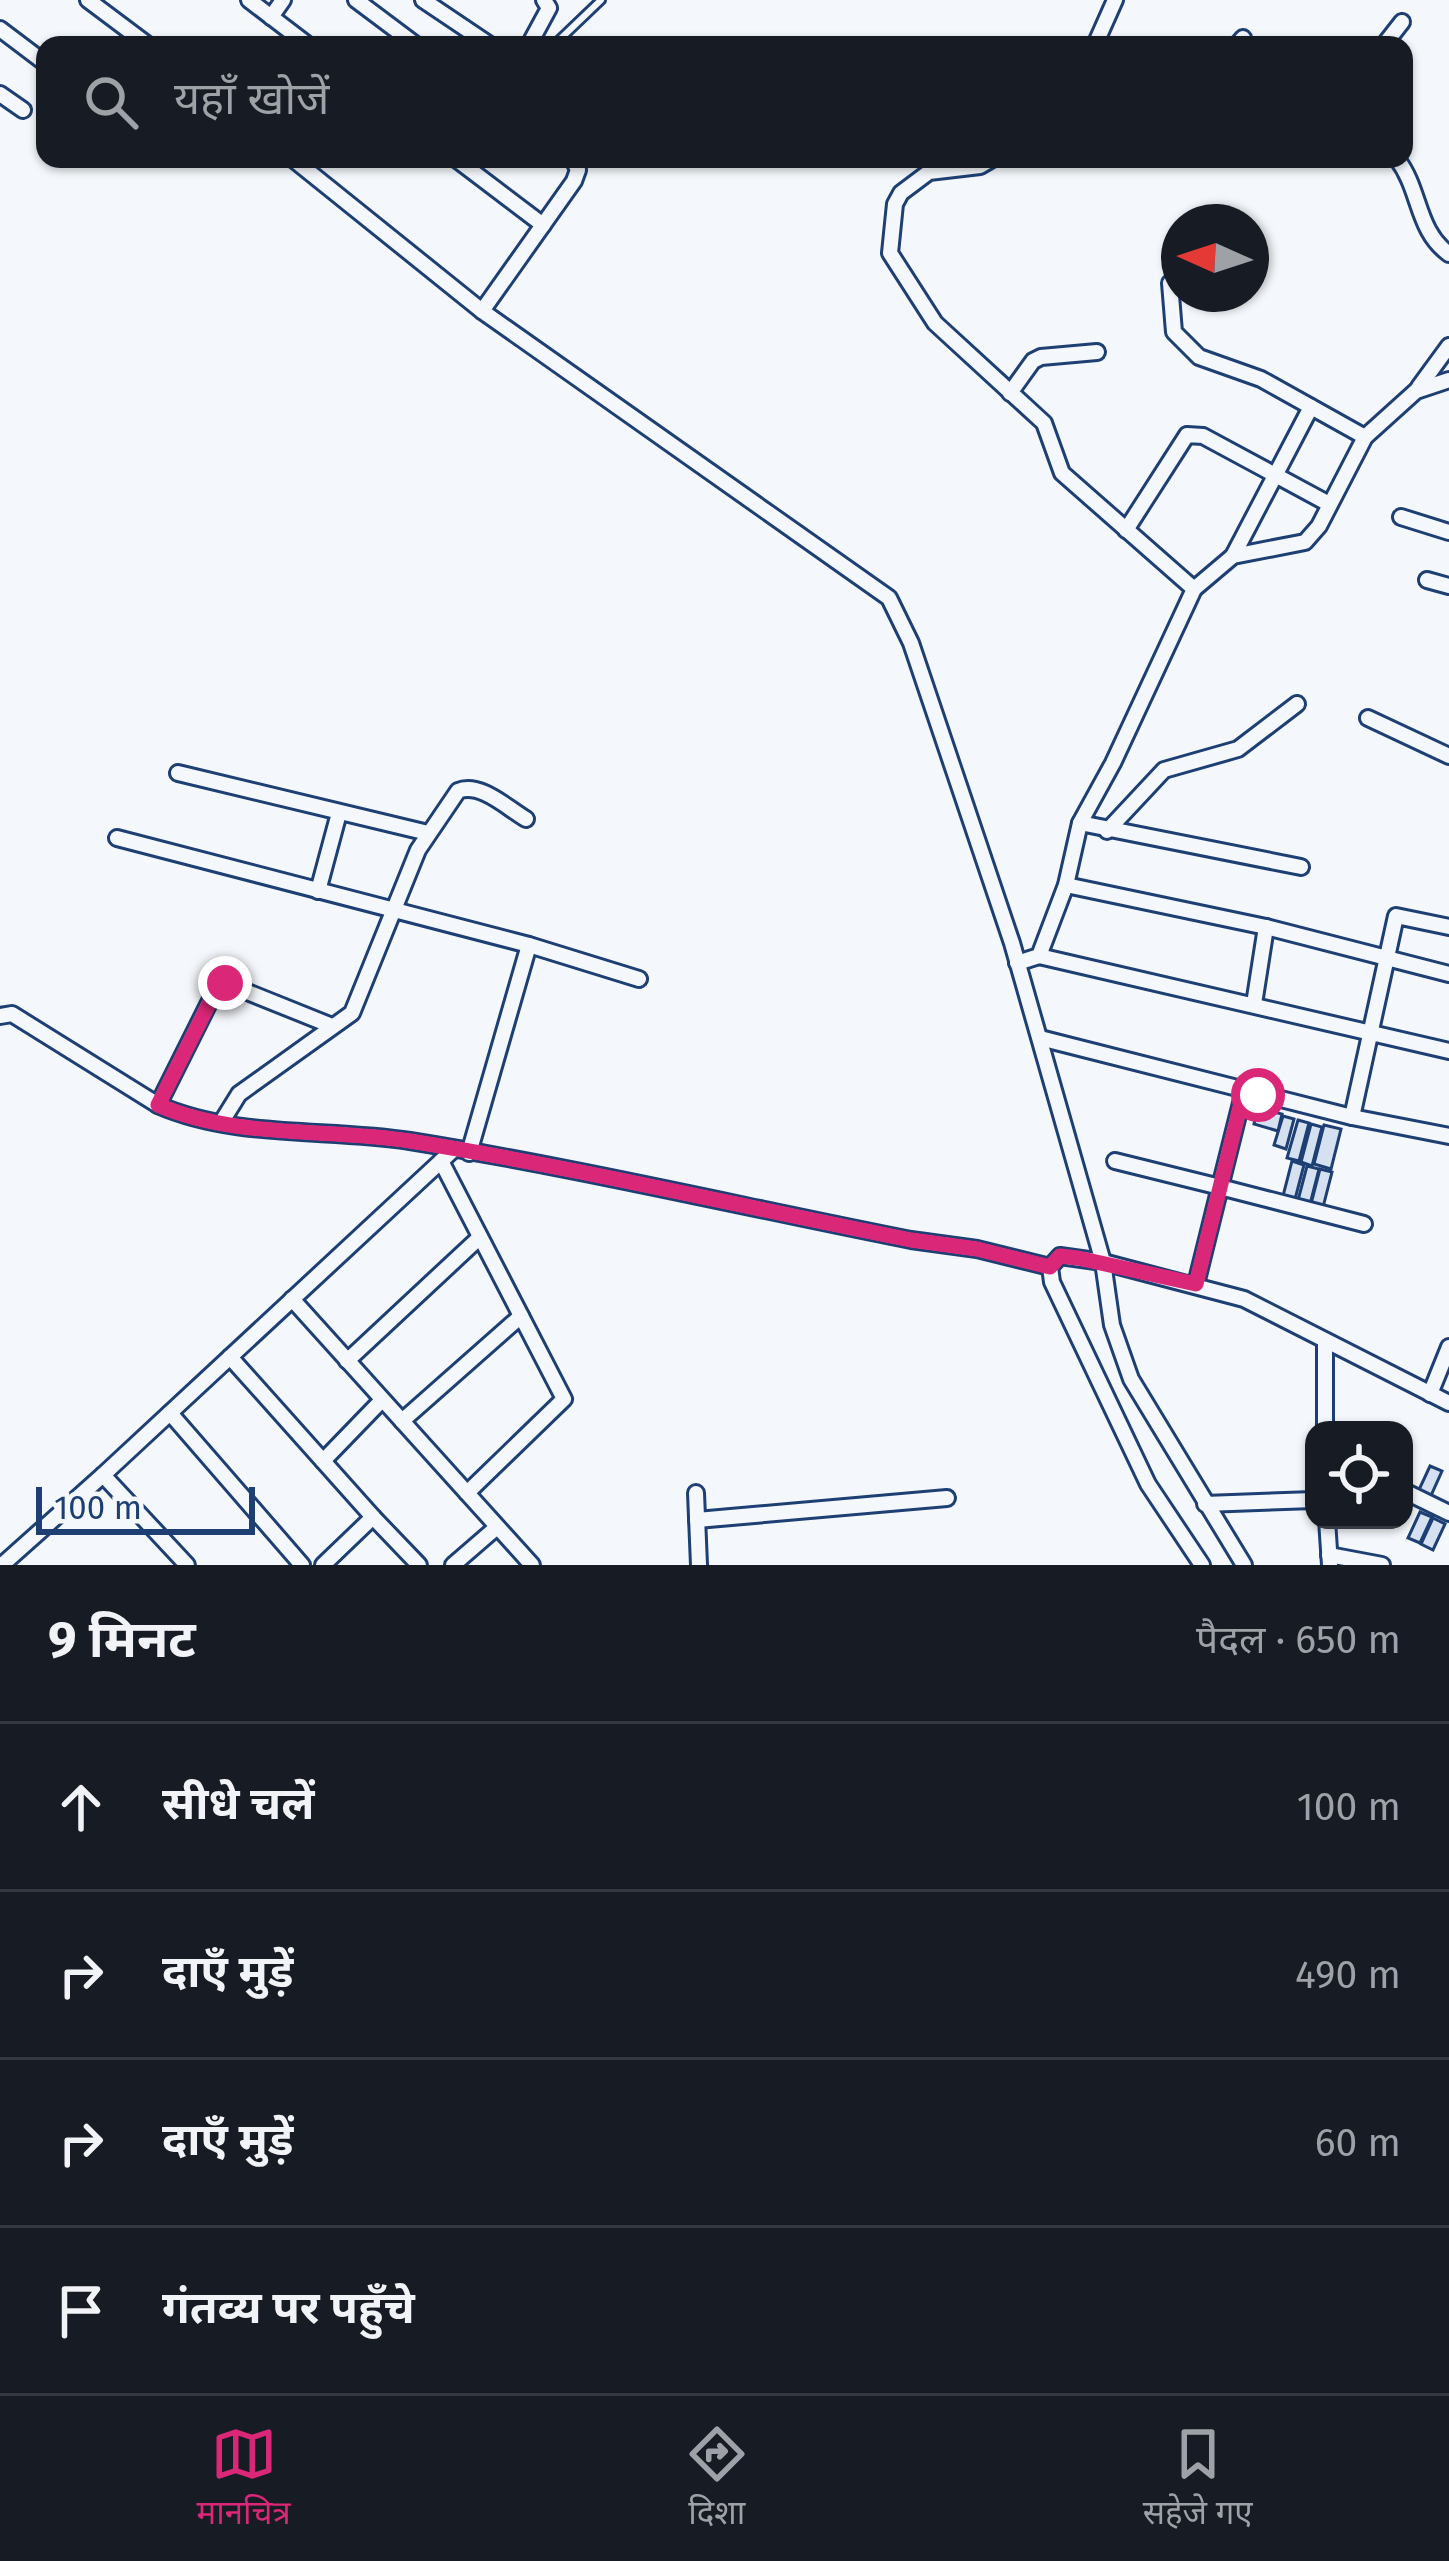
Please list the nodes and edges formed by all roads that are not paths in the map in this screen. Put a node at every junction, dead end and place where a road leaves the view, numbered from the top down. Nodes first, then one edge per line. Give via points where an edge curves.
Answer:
1 (88, 0) edge
2 (249, 0) edge
3 (283, 0) edge
4 (357, 0) edge
5 (423, 0) edge
6 (544, 0) edge
7 (602, 0) edge
8 (1115, 0) edge
9 (271, 17) junction
10 (1402, 22) dead end
11 (0, 29) edge
12 (468, 30) junction
13 (136, 36) edge
14 (296, 36) edge
15 (404, 36) edge
16 (463, 36) edge
17 (477, 36) edge
18 (536, 36) edge
19 (564, 36) edge
20 (1099, 36) edge
21 (1391, 36) edge
22 (36, 56) edge
23 (0, 94) edge
24 (23, 110) dead end
25 (304, 168) edge
26 (468, 168) edge
27 (577, 168) edge
28 (963, 168) edge
29 (1402, 168) edge
30 (543, 226) junction
31 (1449, 254) edge
32 (482, 311) junction
33 (1172, 312) edge
34 (1449, 346) edge
35 (1096, 352) dead end
36 (1449, 380) edge
37 (1415, 391) junction
38 (1010, 393) junction
39 (1311, 407) junction
40 (1365, 437) junction
41 (1273, 474) junction
42 (1329, 504) junction
43 (1401, 517) dead end
44 (1126, 530) junction
45 (1449, 532) edge
46 (1233, 556) junction
47 (1427, 580) dead end
48 (1449, 586) edge
49 (1194, 589) junction
50 (1297, 704) dead end
51 (1368, 718) dead end
52 (1449, 756) edge
53 (178, 773) dead end
54 (339, 813) junction
55 (526, 819) dead end
56 (1080, 823) junction
57 (1107, 831) junction
58 (428, 832) junction
59 (117, 838) dead end
60 (1301, 867) dead end
61 (1066, 885) junction
62 (318, 891) junction
63 (393, 911) junction
64 (1266, 927) junction
65 (1449, 928) edge
66 (529, 945) junction
67 (1040, 956) junction
68 (1384, 958) junction
69 (1017, 963) junction
70 (1449, 974) edge
71 (639, 979) dead end
72 (1254, 1004) junction
73 (0, 1016) edge
74 (332, 1026) junction
75 (1369, 1034) junction
76 (1040, 1038) junction
77 (1449, 1051) edge
78 (1244, 1091) junction
79 (158, 1105) junction
80 (1352, 1118) junction
81 (221, 1124) junction
82 (1449, 1136) edge
83 (454, 1154) junction
84 (1115, 1161) dead end
85 (1220, 1186) junction
86 (1364, 1224) dead end
87 (480, 1238) junction
88 (1055, 1262) junction
89 (1103, 1262) junction
90 (1196, 1284) junction
91 (292, 1299) junction
92 (521, 1316) junction
93 (1325, 1341) junction
94 (1449, 1347) edge
95 (230, 1357) junction
96 (347, 1360) junction
97 (1430, 1394) junction
98 (382, 1400) junction
99 (1449, 1403) edge
100 (170, 1412) junction
101 (402, 1421) junction
102 (1325, 1421) edge
103 (323, 1461) junction
104 (103, 1474) junction
105 (467, 1493) junction
106 (696, 1493) dead end
107 (1413, 1495) edge
108 (947, 1498) dead end
109 (1305, 1500) edge
110 (1204, 1504) junction
111 (1449, 1513) edge
112 (373, 1517) junction
113 (698, 1520) junction
114 (497, 1526) junction
115 (1328, 1529) edge
116 (1330, 1560) edge
117 (2, 1565) edge
118 (187, 1565) edge
119 (302, 1565) edge
120 (323, 1565) edge
121 (418, 1565) edge
122 (453, 1565) edge
123 (532, 1565) edge
124 (699, 1565) edge
125 (1202, 1565) edge
126 (1244, 1565) edge
127 (1382, 1565) edge

1 - 13 street
2 - 9 street
3 - 9 street
4 - 15 street
5 - 12 street
6 - 18 street via 547,18
7 - 19 lane
8 - 20 street
9 - 14 street
10 - 21 street
11 - 22 street
12 - 16 street
12 - 17 street
23 - 24 street
25 - 32 street
26 - 30 street
27 - 30 street
28 - 38 street via 929,172 901,193 890,253 935,323
29 - 31 street via 1423,223
30 - 32 street
32 - 69 street via 889,598
33 - 39 street via 1179,341 1199,357
34 - 37 street
35 - 38 street via 1041,357
36 - 37 street
37 - 40 street
38 - 44 street via 1049,431 1062,473
39 - 40 street
39 - 41 street
40 - 42 street
41 - 42 street
41 - 44 street via 1187,435
41 - 46 street
42 - 46 street via 1305,542
43 - 45 street
44 - 49 street
46 - 49 street
47 - 48 street
49 - 56 street
50 - 57 street via 1238,749 1164,770
51 - 52 street
53 - 54 street
54 - 58 street
54 - 62 street
55 - 58 street via 467,787
56 - 57 street
56 - 61 street
57 - 60 street
58 - 63 street
59 - 62 street
61 - 64 street
61 - 67 street
62 - 63 street
63 - 66 street
63 - 74 street via 359,1000
64 - 68 street
64 - 72 street
65 - 68 street via 1396,916
66 - 71 street
66 - 83 street
67 - 69 street
67 - 72 street
68 - 70 street
68 - 75 street
69 - 76 street
72 - 75 street
73 - 79 street via 12,1014
74 - 79 street via 225,983
74 - 81 street via 239,1094
75 - 77 street
75 - 80 street
76 - 78 street
76 - 89 street
78 - 80 street
78 - 85 street
79 - 81 street
80 - 82 street
81 - 83 street via 407,1141
83 - 87 street
83 - 88 street
83 - 91 street
84 - 85 street
85 - 86 street
85 - 90 street
87 - 92 street
87 - 96 street
88 - 89 street
88 - 125 street via 1052,1282 1148,1484
89 - 90 street
89 - 110 street via 1131,1379
90 - 93 street
91 - 95 street
91 - 96 street
92 - 101 street
92 - 105 street via 564,1400
93 - 97 street
93 - 102 street
94 - 97 street
95 - 100 street
95 - 103 street
96 - 98 street
97 - 99 street
98 - 101 street
98 - 103 street
100 - 104 street
100 - 119 street
101 - 105 street
103 - 112 street
104 - 117 street
104 - 118 street
105 - 114 street
106 - 113 street
107 - 111 street
108 - 113 street
109 - 110 street
110 - 126 street
112 - 120 street
112 - 121 street
113 - 124 street
114 - 122 street
114 - 123 street
115 - 116 street
116 - 127 street

